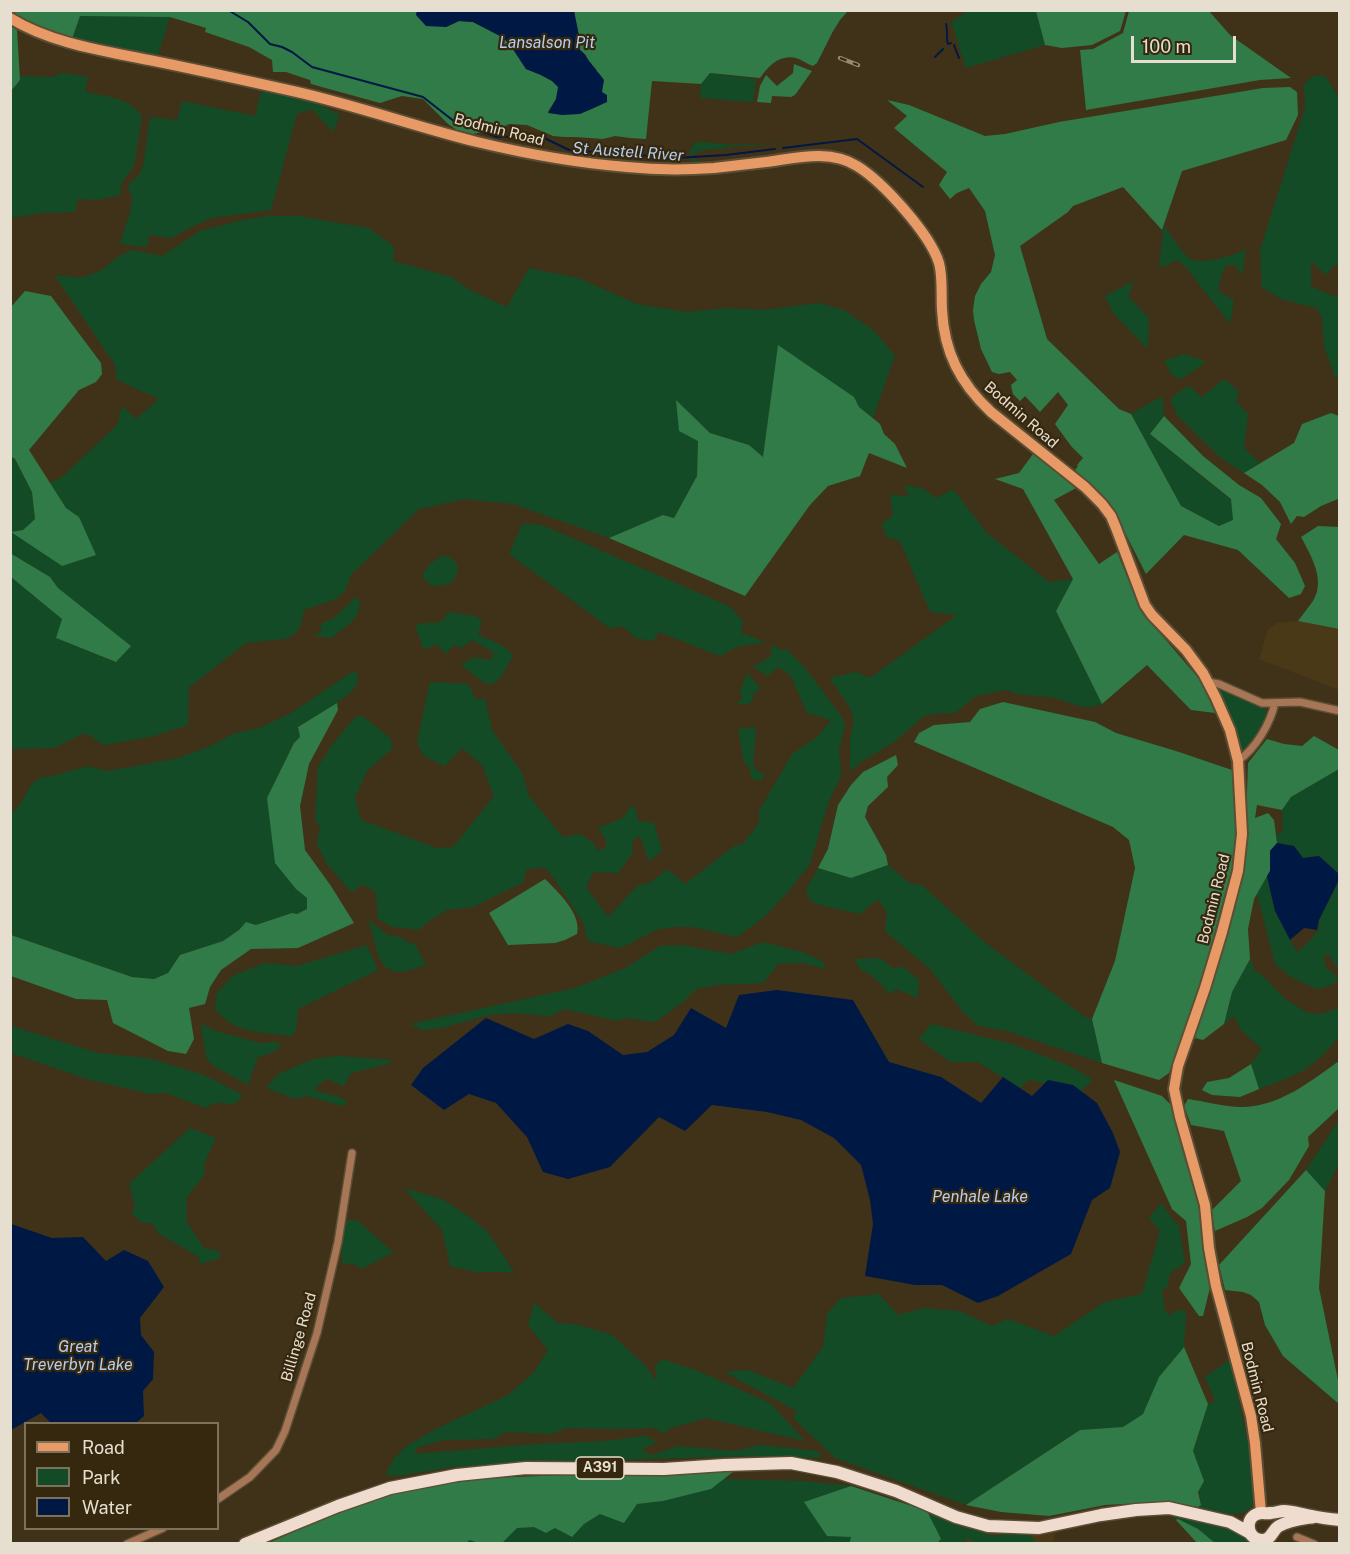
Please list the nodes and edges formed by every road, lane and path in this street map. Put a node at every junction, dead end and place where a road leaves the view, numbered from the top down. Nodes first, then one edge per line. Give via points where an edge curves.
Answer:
1 (10, 18) edge
2 (1208, 682) junction
3 (1275, 703) junction
4 (1340, 711) edge
5 (1238, 761) junction
6 (352, 1153) dead end
7 (219, 1498) edge
8 (1314, 1517) junction
9 (1340, 1520) edge
10 (1255, 1521) junction
11 (1275, 1528) junction
12 (158, 1530) edge
13 (1297, 1537) dead end
14 (1262, 1542) edge
15 (127, 1544) edge
16 (246, 1544) edge
17 (1314, 1544) edge

1 - 2 main road, Bodmin Road via 43,36 334,100 555,159 661,169 815,156 850,162 902,207 933,250 941,274 947,343 964,382 991,412 1102,504 1114,522 1145,604 1192,657
2 - 3 street via 1256,701
2 - 5 main road, Bodmin Road via 1230,730
3 - 4 street via 1300,702
3 - 5 street via 1264,730
5 - 10 main road, Bodmin Road via 1242,834 1238,871 1174,1089 1205,1205 1216,1286 1251,1416
6 - 7 street, Billinge Road via 338,1242 317,1333 285,1431 276,1450 250,1477
8 - 9 highway, A391
8 - 10 highway, A391 via 1286,1511
8 - 11 highway, A391
10 - 11 highway via 1274,1520
10 - 14 highway via 1253,1537
10 - 16 highway, A391 via 1219,1519 1179,1509 1147,1509 1039,1528 988,1526 837,1472 791,1463 664,1469 526,1468 457,1474 390,1488
11 - 14 highway
12 - 15 street
13 - 17 street

